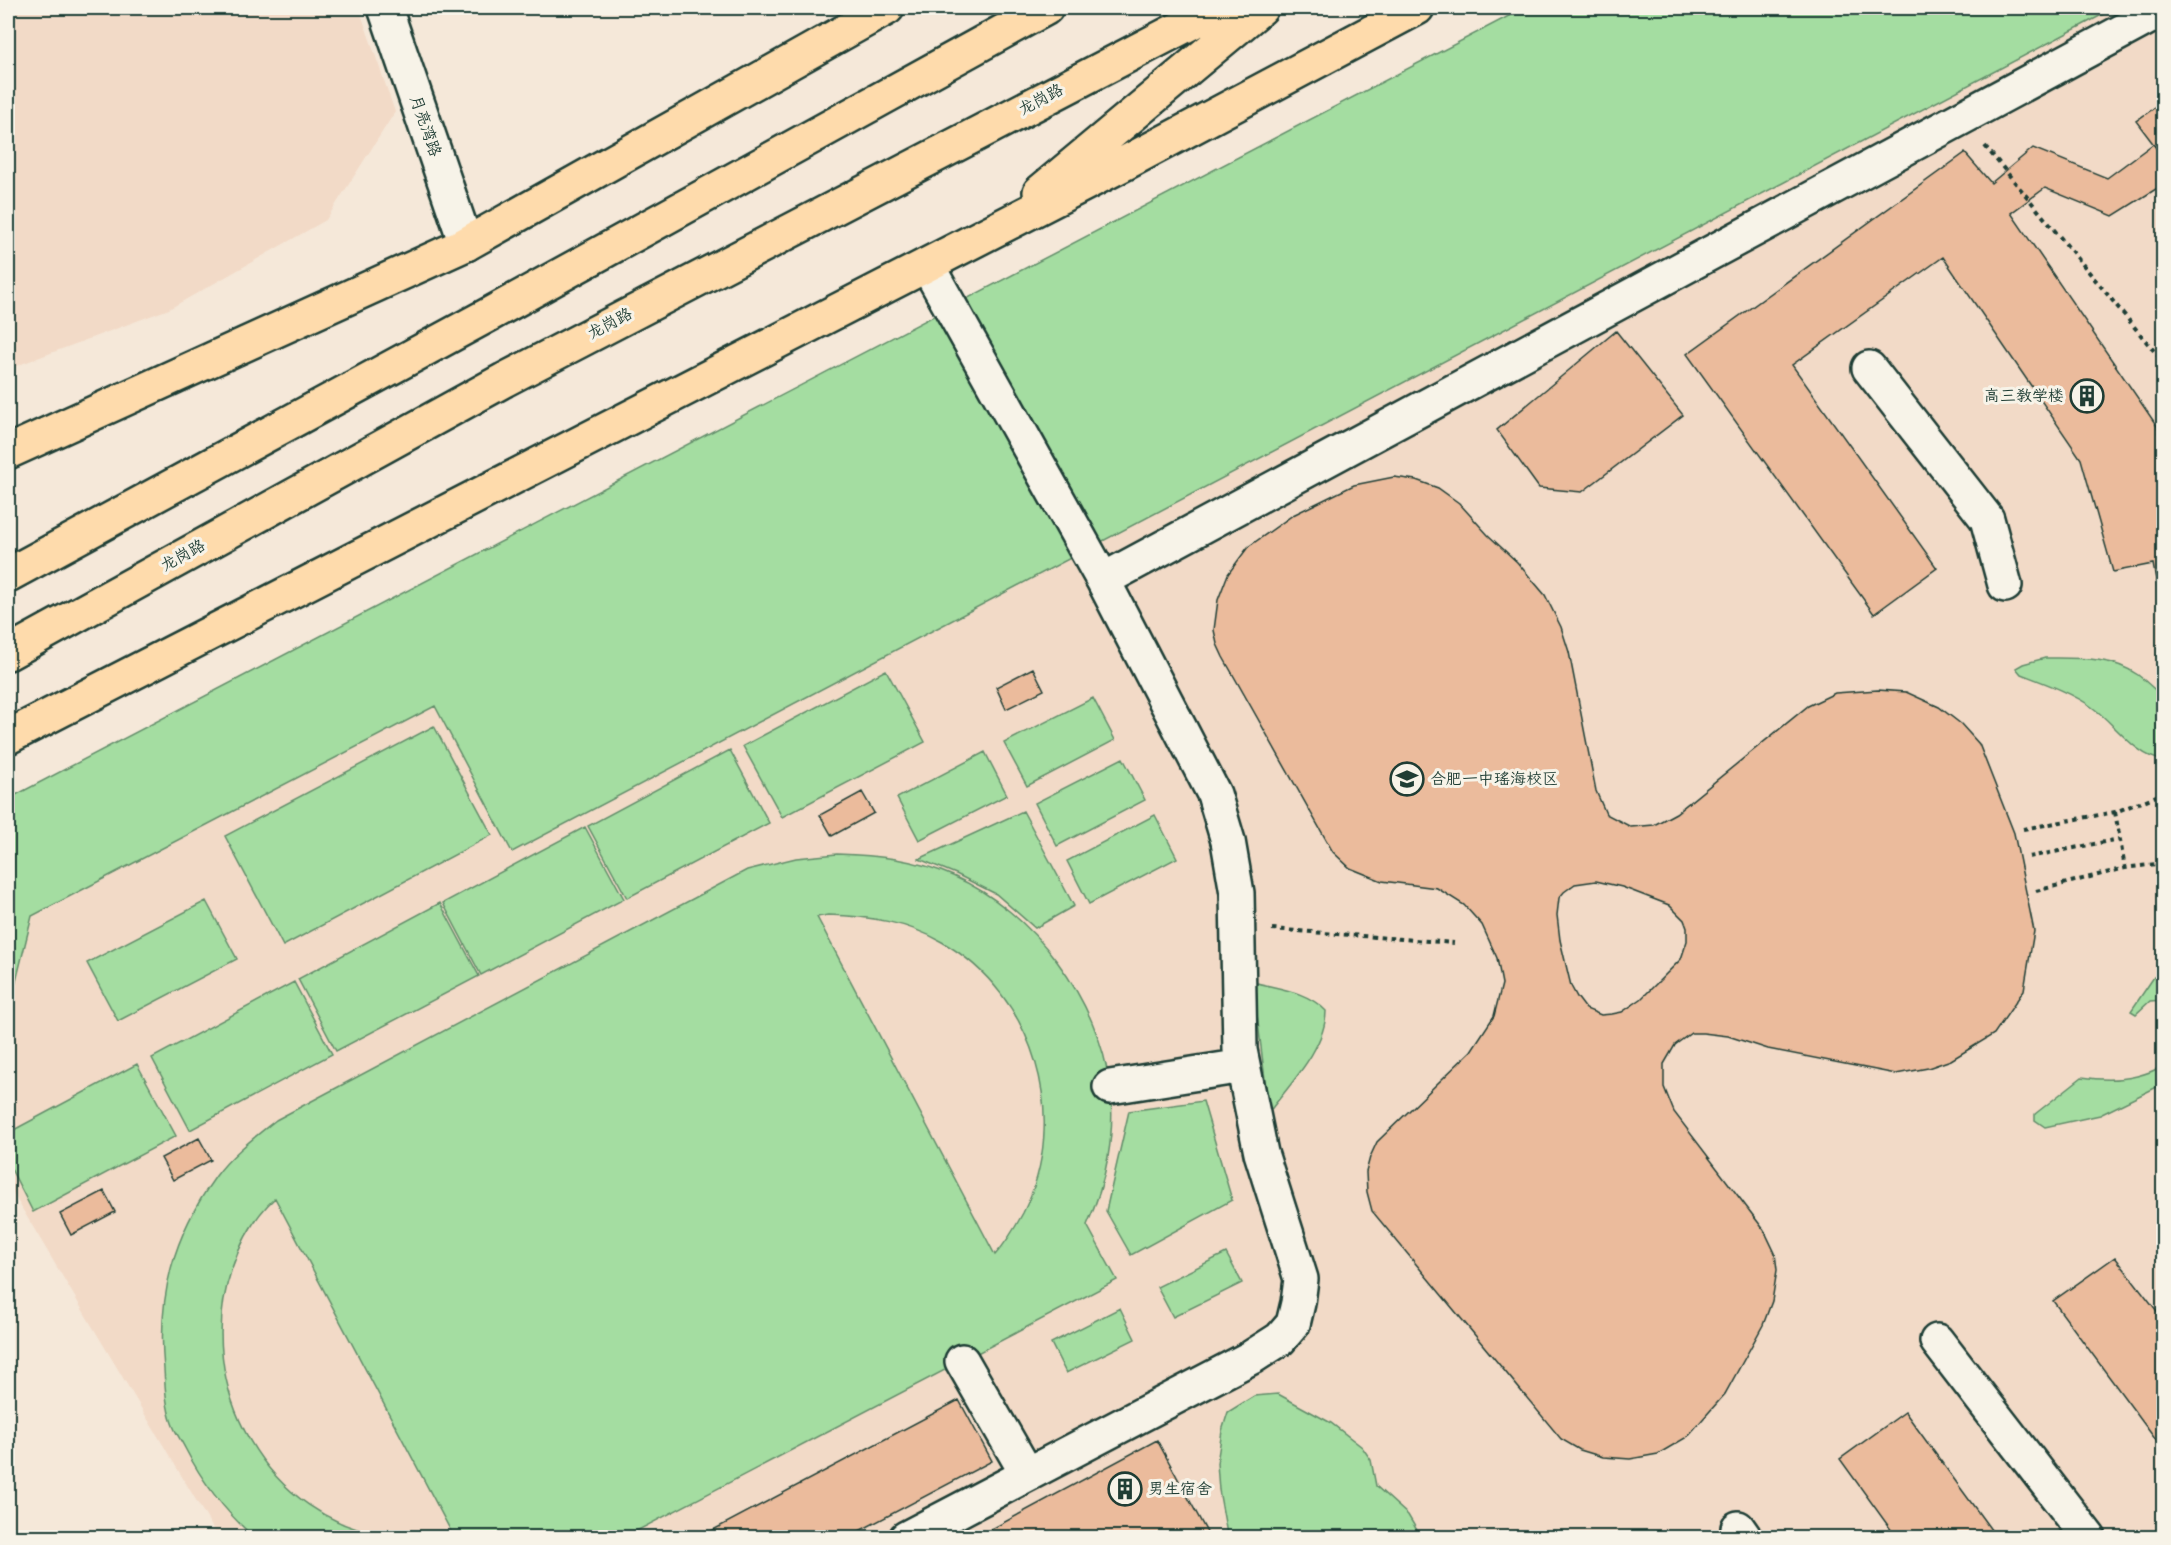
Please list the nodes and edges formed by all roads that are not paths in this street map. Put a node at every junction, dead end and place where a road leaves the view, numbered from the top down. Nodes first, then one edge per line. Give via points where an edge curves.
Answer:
1 (385, 8) edge
2 (886, 8) edge
3 (1046, 8) edge
4 (1219, 8) edge
5 (1261, 8) edge
6 (1417, 8) edge
7 (2163, 9) edge
8 (993, 231) junction
9 (466, 244) junction
10 (927, 265) junction
11 (1869, 368) dead end
12 (8, 452) edge
13 (8, 575) edge
14 (1103, 580) junction
15 (2005, 585) dead end
16 (8, 653) edge
17 (8, 737) edge
18 (1243, 1066) junction
19 (1110, 1087) dead end
20 (1937, 1341) dead end
21 (962, 1361) dead end
22 (1027, 1474) junction
23 (906, 1538) edge
24 (2089, 1538) edge

1 - 9 street, 月亮湾路
2 - 9 main road
3 - 13 main road
4 - 16 main road, 龙岗路 via 504,380
5 - 8 main road
6 - 8 main road
7 - 14 street
8 - 10 main road
9 - 12 main road
10 - 14 street
10 - 17 main road
11 - 15 street via 1987,519
14 - 18 street via 1214,794 1228,841 1238,893
18 - 19 street
18 - 22 street via 1261,1153 1300,1279 1293,1324 1280,1339 1252,1357
20 - 24 street
21 - 22 street
22 - 23 street

